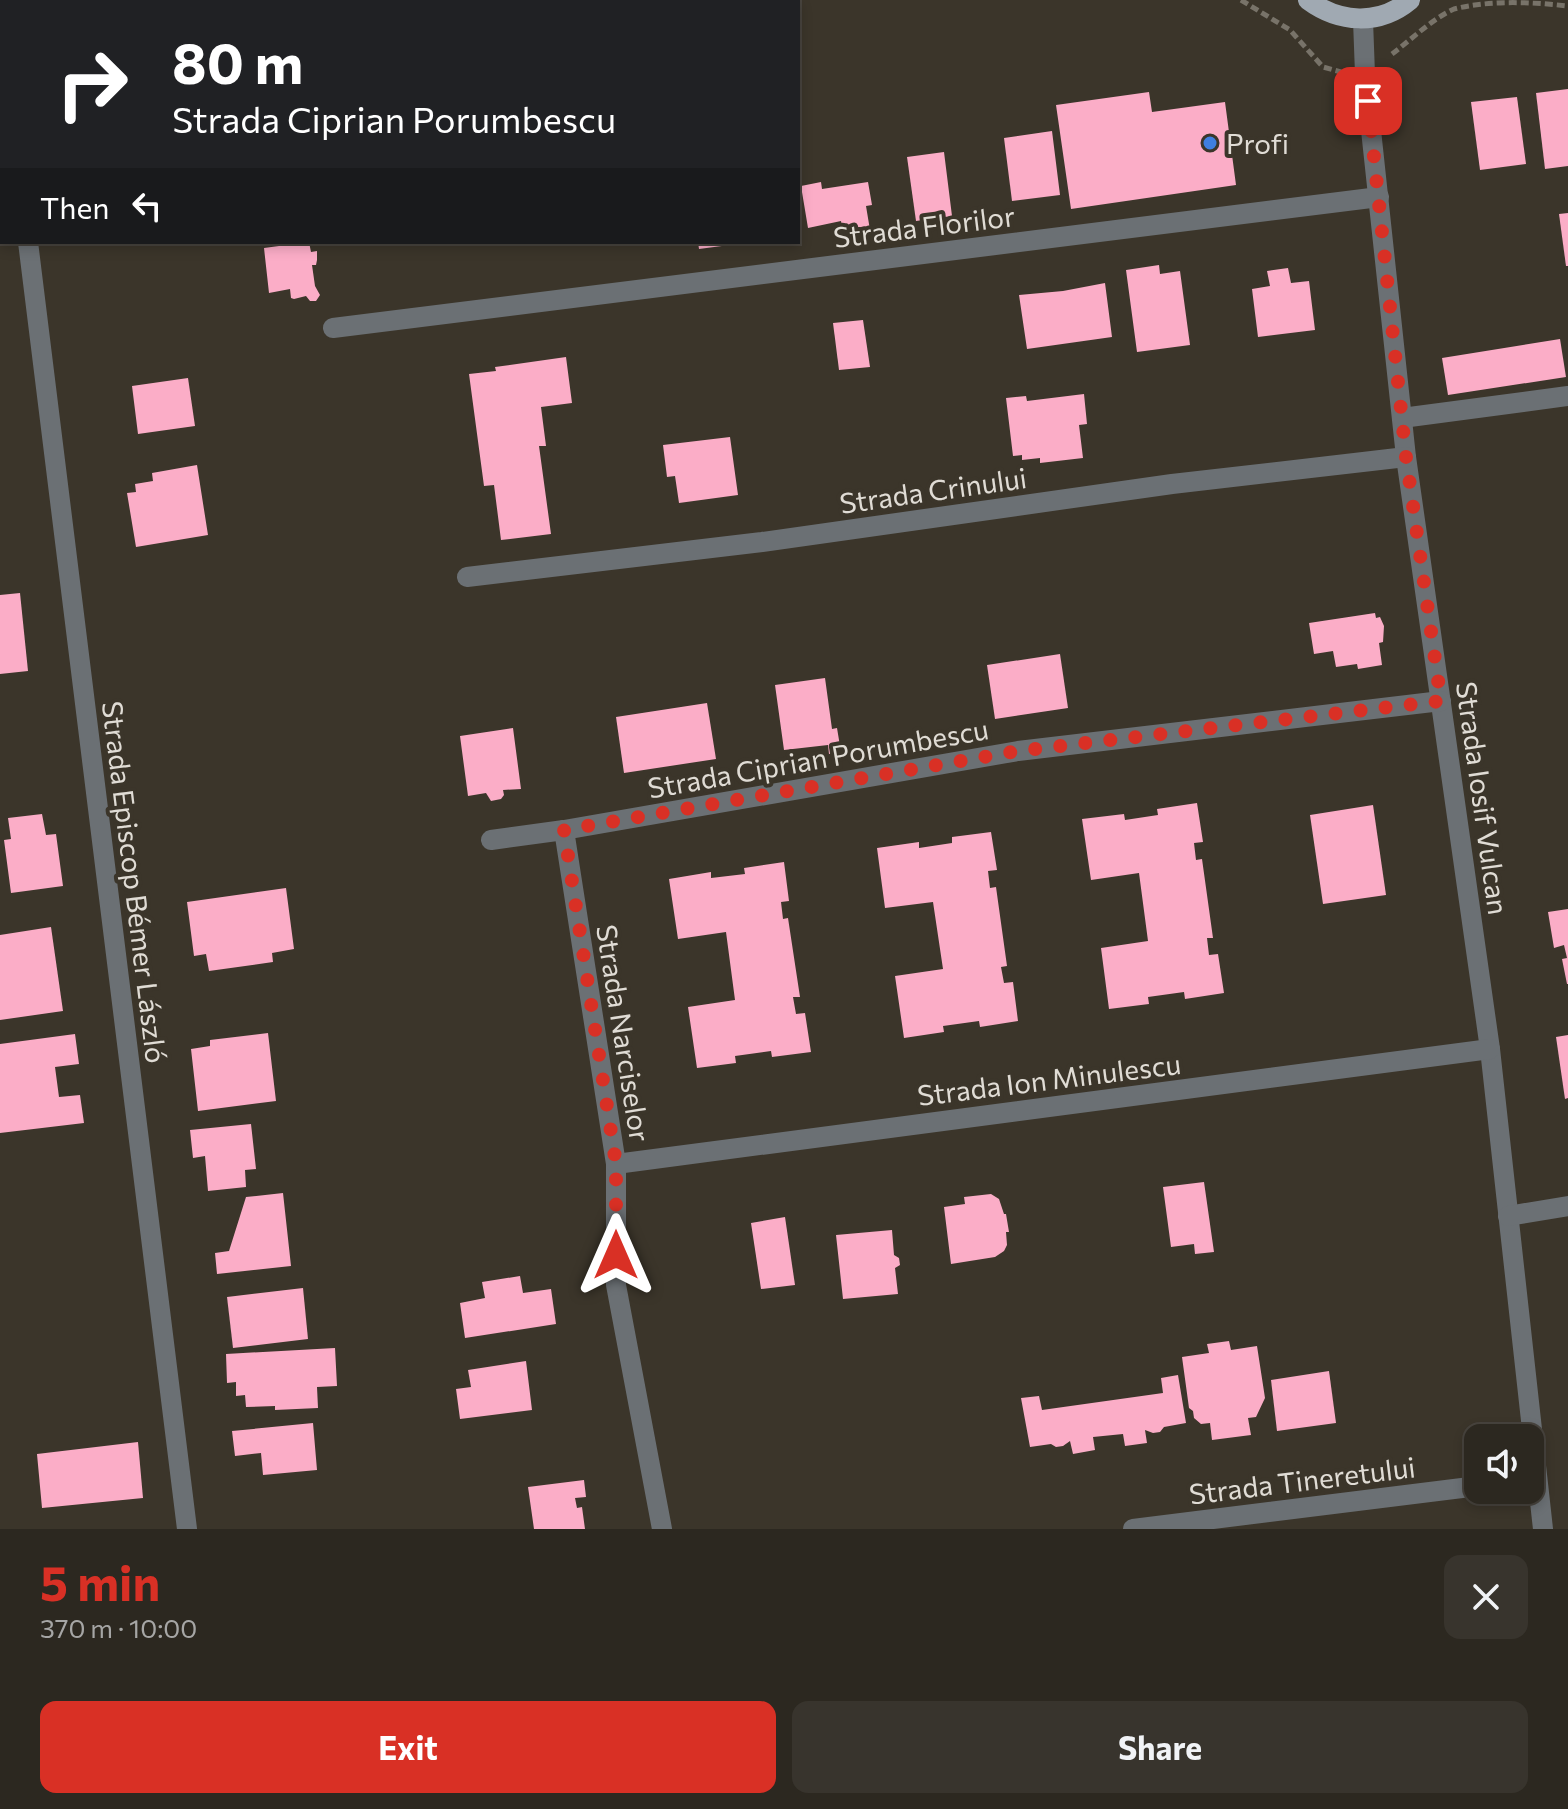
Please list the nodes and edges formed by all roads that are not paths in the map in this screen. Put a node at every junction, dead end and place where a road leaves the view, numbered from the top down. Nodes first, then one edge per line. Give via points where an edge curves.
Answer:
1 (1308, 0) edge
2 (1410, 0) edge
3 (1363, 20) junction
4 (1379, 197) junction
5 (28, 244) edge
6 (333, 328) dead end
7 (1568, 396) edge
8 (1402, 418) junction
9 (1406, 457) junction
10 (467, 577) dead end
11 (1441, 701) junction
12 (564, 830) junction
13 (491, 840) dead end
14 (1490, 1049) junction
15 (616, 1164) junction
16 (1568, 1206) edge
17 (1508, 1216) junction
18 (1529, 1424) edge
19 (1464, 1488) edge
20 (1538, 1504) edge
21 (187, 1529) edge
22 (662, 1529) edge
23 (1133, 1529) edge
24 (1543, 1529) edge

1 - 3 main road via 1322,11
2 - 3 main road via 1385,15
3 - 4 street, Strada Iosif Vulcan
4 - 6 street, Strada Florilor
4 - 8 street, Strada Iosif Vulcan
5 - 21 street, Strada Episcop Bémer László
7 - 8 street
8 - 9 street, Strada Iosif Vulcan
9 - 10 street, Strada Crinului
9 - 11 street, Strada Iosif Vulcan
11 - 12 street, Strada Ciprian Porumbescu via 1018,751
11 - 14 street, Strada Iosif Vulcan
12 - 13 street, Strada Ciprian Porumbescu
12 - 15 street, Strada Narciselor
14 - 15 street, Strada Ion Minulescu
14 - 17 street, Strada Iosif Vulcan
15 - 22 street, Strada Narciselor via 616,1285
16 - 17 street
17 - 18 street, Strada Iosif Vulcan
19 - 23 street, Strada Tineretului
20 - 24 street, Strada Iosif Vulcan

